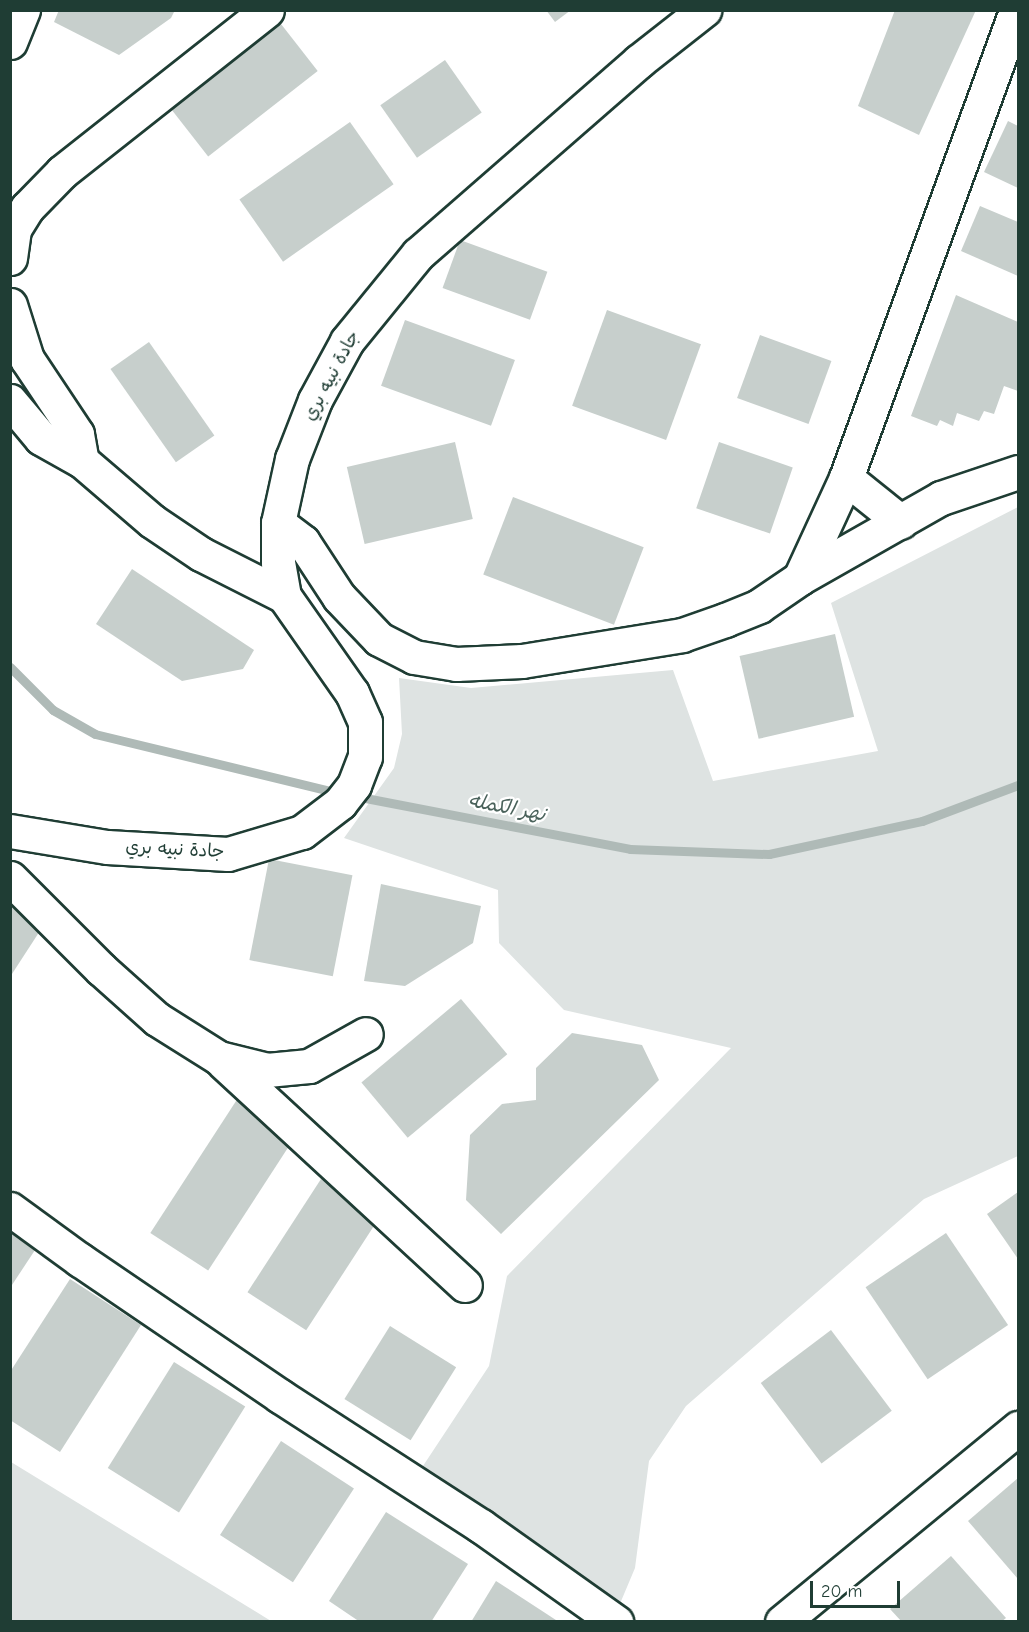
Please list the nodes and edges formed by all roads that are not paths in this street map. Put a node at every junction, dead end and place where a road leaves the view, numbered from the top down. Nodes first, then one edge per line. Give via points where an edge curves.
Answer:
1 (23, 10) edge
2 (267, 10) edge
3 (704, 10) edge
4 (1016, 10) edge
5 (10, 42) edge
6 (10, 258) edge
7 (10, 305) edge
8 (10, 401) edge
9 (82, 461) junction
10 (1018, 472) edge
11 (846, 478) junction
12 (901, 522) junction
13 (279, 524) junction
14 (800, 578) junction
15 (284, 596) junction
16 (10, 831) edge
17 (10, 878) edge
18 (366, 1034) dead end
19 (219, 1058) junction
20 (10, 1209) edge
21 (465, 1285) dead end
22 (1018, 1428) edge
23 (616, 1622) edge
24 (782, 1622) edge

1 - 5 street
2 - 6 street via 62,172 27,208 14,229
3 - 13 street, جادة نبيه بري via 639,61 417,254 378,300 347,341 315,400 292,459
4 - 11 street
7 - 9 street via 27,359 77,434
8 - 9 street via 40,438
9 - 15 street via 152,521 201,554
10 - 12 street via 941,498
11 - 12 street
11 - 14 street
12 - 14 street
13 - 14 street via 303,542 339,597 379,639 414,657 456,664 522,661 682,635 759,606
13 - 15 street, جادة نبيه بري via 278,563
15 - 16 street, جادة نبيه بري via 321,644 365,722 365,757 354,785 340,803 302,832 228,854 107,847
17 - 19 street via 157,1019
18 - 19 street via 309,1066 267,1070
19 - 21 street
20 - 23 street via 89,1267 481,1526
22 - 24 street

